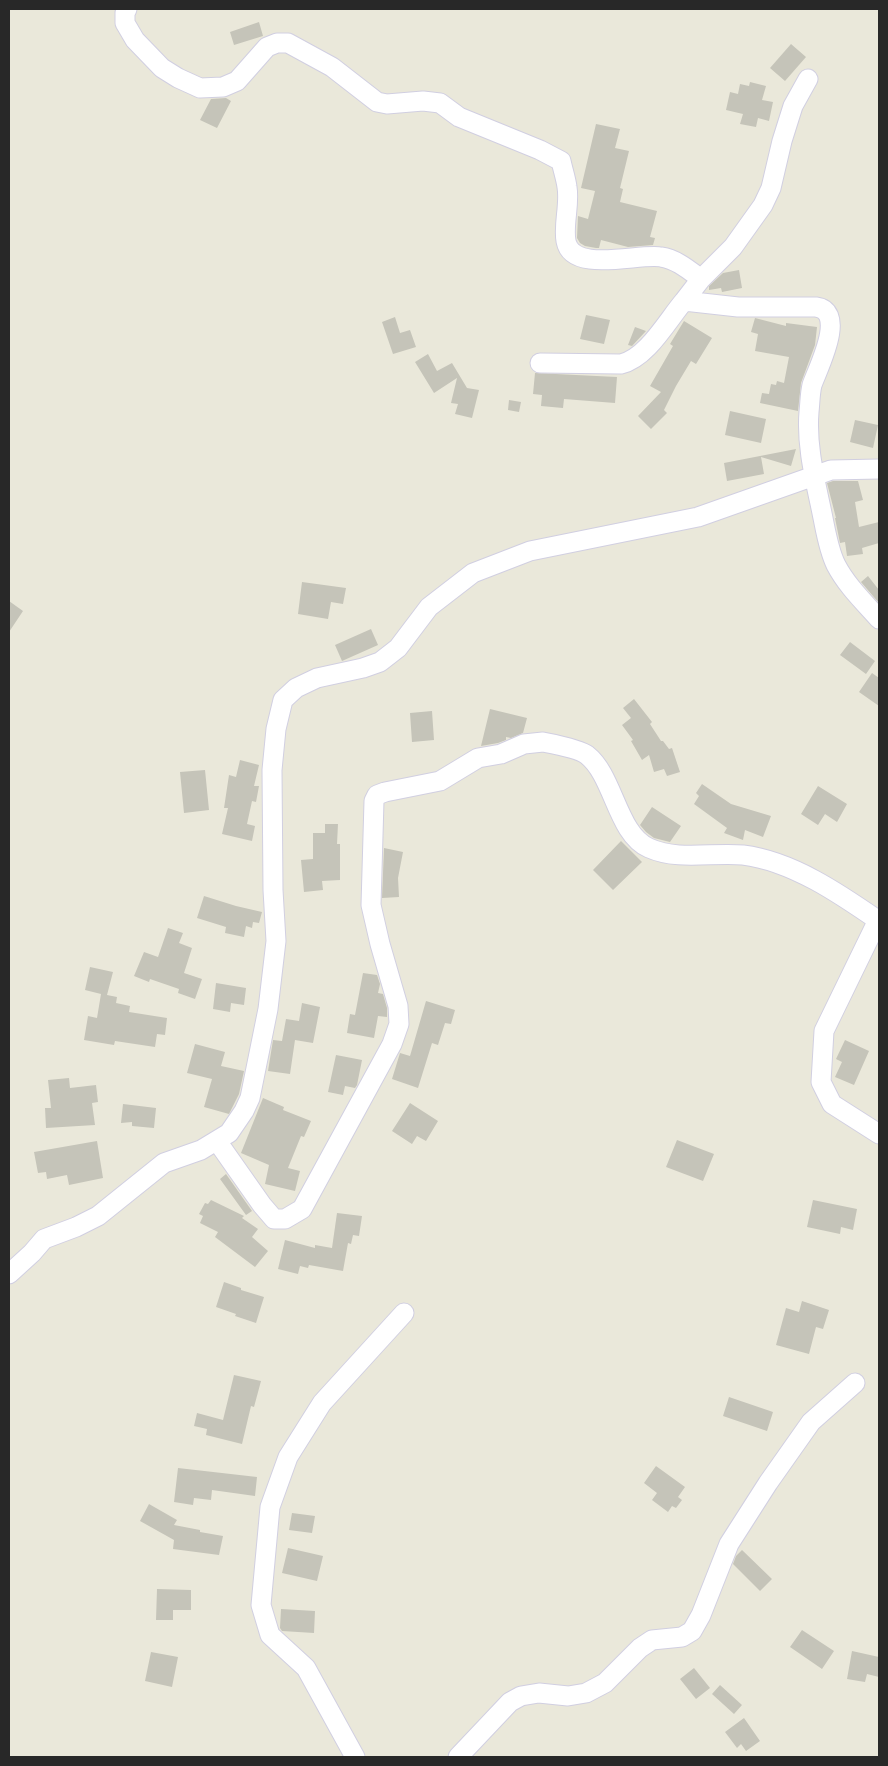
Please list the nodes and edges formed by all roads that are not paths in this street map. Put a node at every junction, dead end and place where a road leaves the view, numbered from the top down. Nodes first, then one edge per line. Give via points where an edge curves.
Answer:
1 (127, 9) edge
2 (808, 79) dead end
3 (701, 279) junction
4 (684, 301) junction
5 (540, 363) dead end
6 (879, 469) edge
7 (814, 476) junction
8 (879, 619) edge
9 (879, 921) edge
10 (879, 1134) edge
11 (217, 1141) junction
12 (9, 1274) edge
13 (404, 1313) dead end
14 (855, 1383) dead end
15 (355, 1757) edge
16 (458, 1757) edge

1 - 3 street via 125,23 135,40 162,68 200,88 222,87 237,81 267,47 288,43 332,67 377,102 440,103 459,117 540,150 561,161 568,188 566,243 573,253 594,261 662,256 679,263
2 - 3 street via 793,106 764,205 732,247
3 - 4 street
4 - 5 street via 642,353 629,362
4 - 7 street via 738,307 816,307 825,311 829,319 829,333 812,386 808,426
6 - 7 street via 831,470
7 - 8 street via 836,565
7 - 11 street via 698,517 530,550 472,573 430,607 398,648 380,662 317,678 296,688 284,700 276,729 272,770 276,940 268,1010 250,1098 228,1133
9 - 10 street via 824,1031 821,1082 832,1104
9 - 11 street via 830,888 768,859 742,855 664,854 648,848 636,840 599,768 586,754 536,742 478,758 440,781 385,792 374,801 371,906 398,1006 399,1024 392,1044 302,1209 285,1219 274,1219
11 - 12 street via 164,1163 98,1216 44,1239
13 - 15 street via 322,1403 288,1456 270,1507 261,1605 270,1635 306,1668
14 - 16 street via 811,1422 768,1483 729,1544 692,1631 682,1636 652,1640 605,1683 586,1693 520,1696 510,1702

